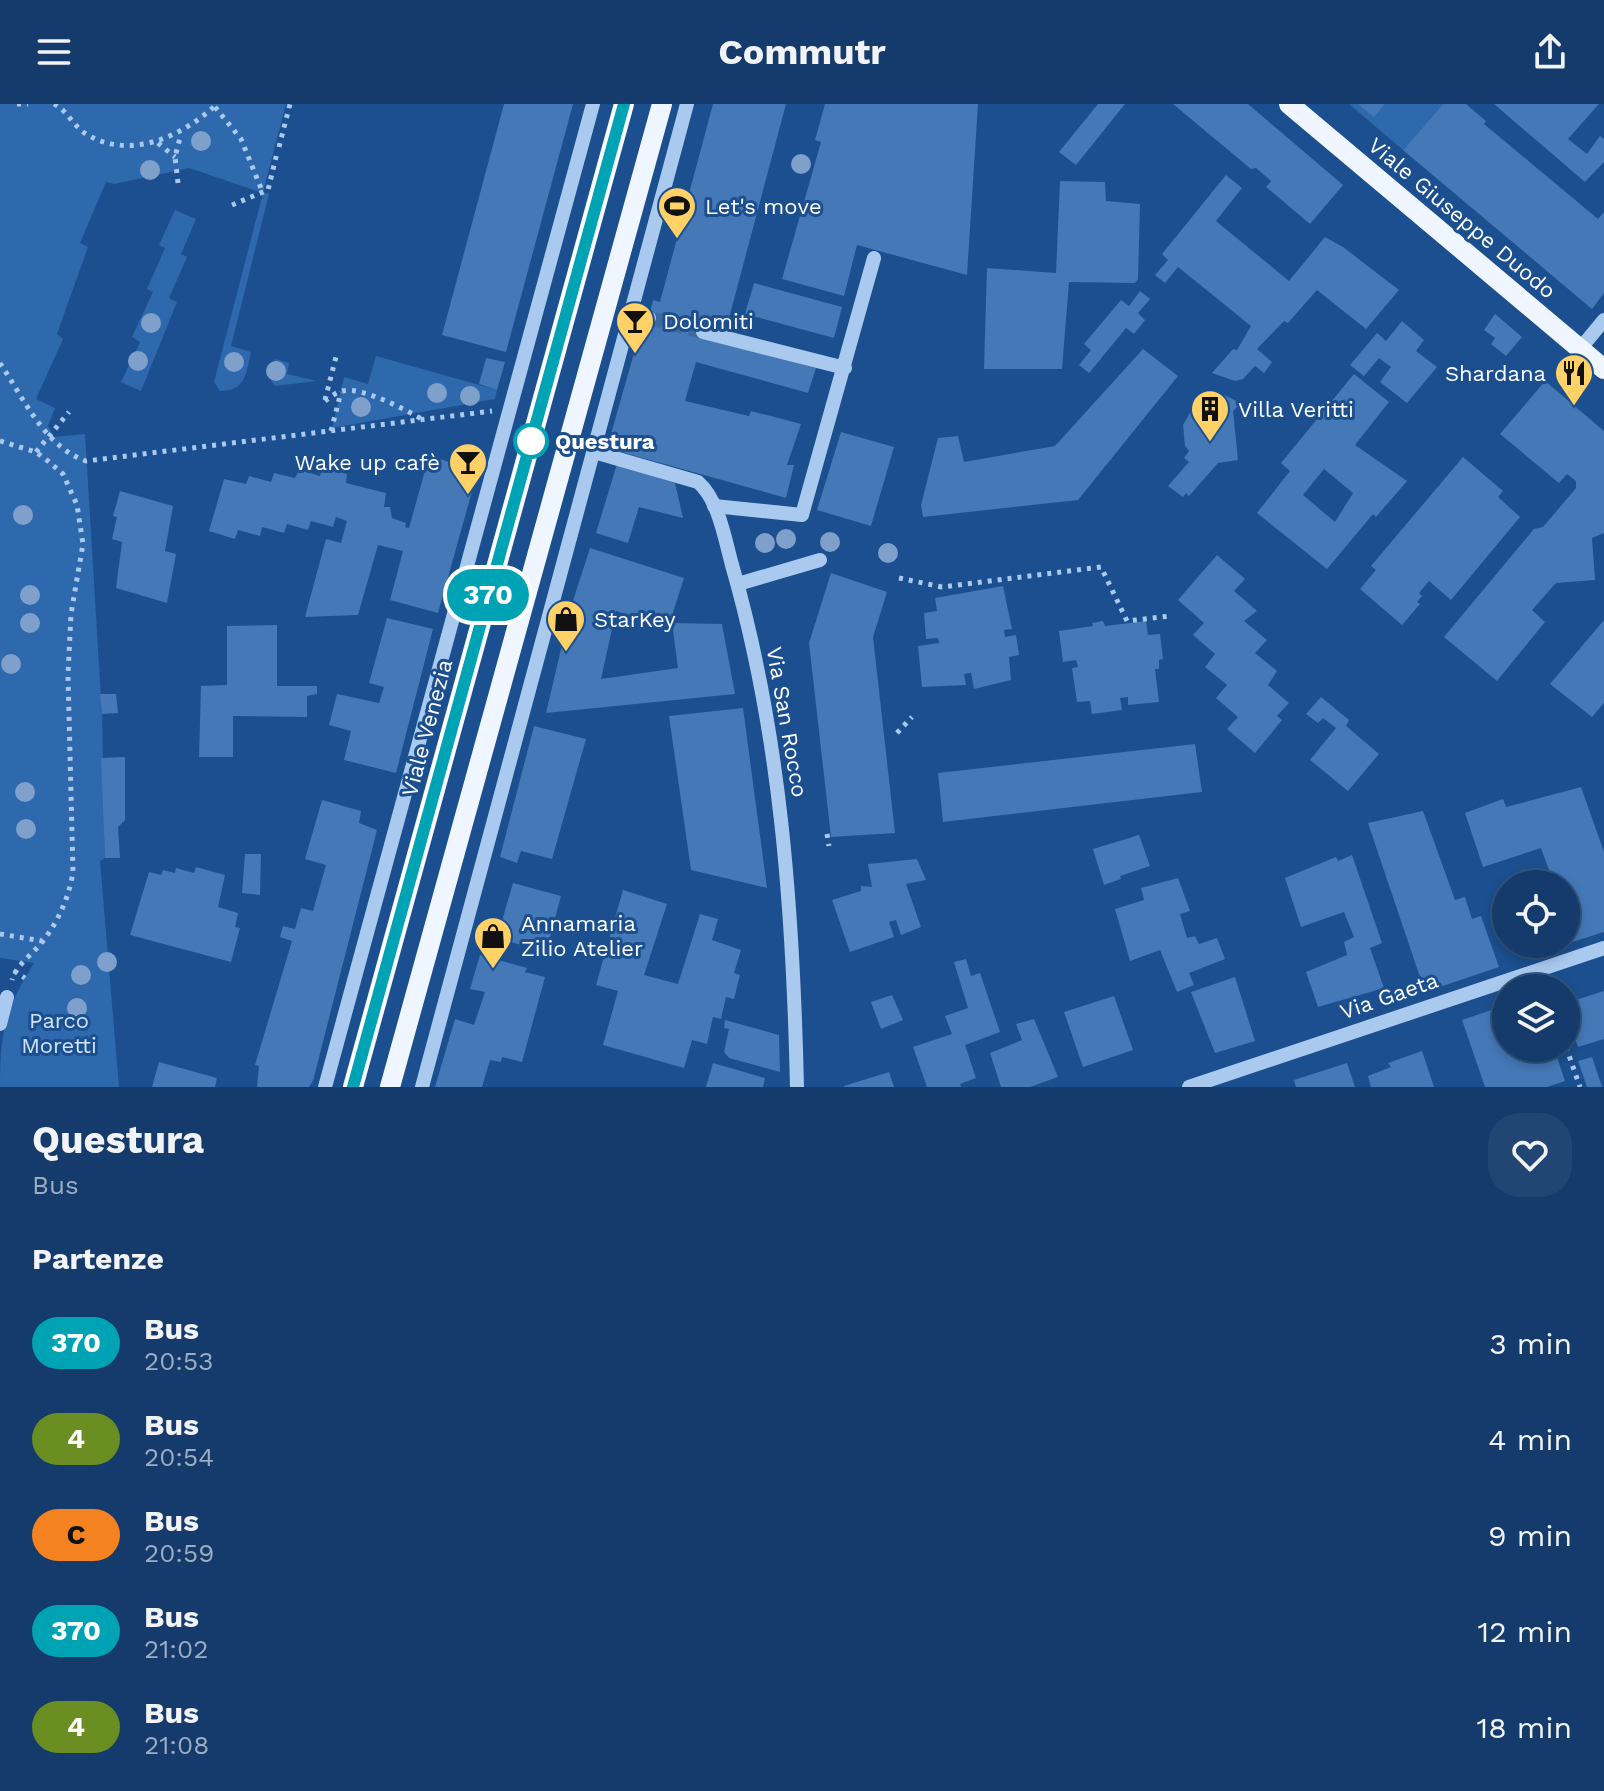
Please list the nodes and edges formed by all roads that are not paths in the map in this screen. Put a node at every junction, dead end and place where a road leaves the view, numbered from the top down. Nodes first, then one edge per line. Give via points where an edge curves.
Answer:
1 (593, 104) edge
2 (624, 104) edge
3 (662, 104) edge
4 (687, 104) edge
5 (1289, 104) edge
6 (874, 258) dead end
7 (631, 313) junction
8 (649, 318) tunnel mouth
9 (1604, 320) edge
10 (703, 332) tunnel mouth
11 (1580, 349) junction
12 (845, 368) junction
13 (1604, 369) edge
14 (594, 452) junction
15 (714, 506) junction
16 (820, 560) dead end
17 (738, 584) junction
18 (1604, 948) edge
19 (7, 997) dead end
20 (0, 1024) edge
21 (325, 1087) edge
22 (353, 1087) edge
23 (390, 1087) edge
24 (422, 1087) edge
25 (797, 1087) edge
26 (1189, 1087) edge

1 - 21 street, Viale Venezia
2 - 22 main road, Viale Venezia
3 - 23 main road
4 - 7 street
5 - 11 main road, Viale Giuseppe Duodo
6 - 12 street
7 - 8 street
7 - 14 street
9 - 11 street
10 - 12 street
11 - 13 main road, Viale Giuseppe Duodo
12 - 15 street via 802,515
14 - 15 street, Via San Rocco via 698,482
14 - 24 street
15 - 17 street, Via San Rocco
16 - 17 street
17 - 25 street, Via San Rocco via 774,765 793,918
18 - 26 street, Via Gaeta
19 - 20 street

